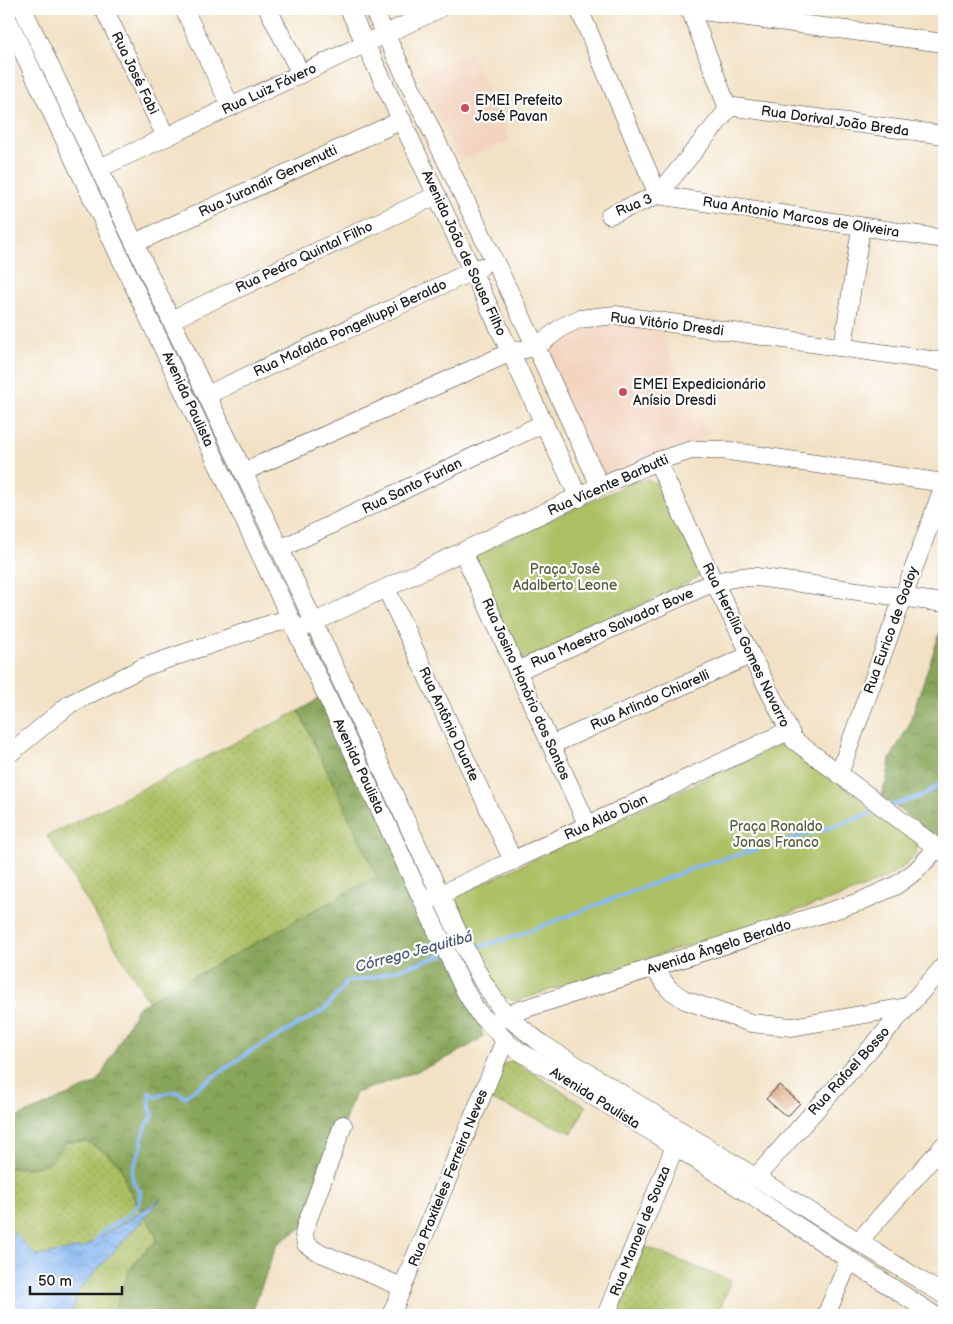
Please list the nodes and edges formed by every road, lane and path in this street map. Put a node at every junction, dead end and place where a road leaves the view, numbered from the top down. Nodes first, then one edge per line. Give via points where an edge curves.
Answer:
1 (23, 9) edge
2 (104, 9) edge
3 (184, 9) edge
4 (268, 9) edge
5 (349, 9) edge
6 (372, 9) edge
7 (439, 9) edge
8 (579, 9) edge
9 (688, 9) edge
10 (774, 14) edge
11 (9, 22) edge
12 (385, 34) junction
13 (366, 43) junction
14 (944, 43) edge
15 (301, 74) junction
16 (727, 106) junction
17 (231, 107) junction
18 (402, 120) junction
19 (944, 135) edge
20 (166, 137) junction
21 (100, 168) junction
22 (437, 195) junction
23 (658, 195) junction
24 (610, 215) dead end
25 (861, 227) junction
26 (944, 239) edge
27 (135, 243) junction
28 (493, 262) junction
29 (472, 271) junction
30 (171, 320) junction
31 (536, 347) junction
32 (843, 347) junction
33 (511, 352) junction
34 (944, 362) edge
35 (206, 395) junction
36 (544, 423) junction
37 (657, 461) junction
38 (243, 472) junction
39 (944, 484) edge
40 (600, 486) junction
41 (579, 498) junction
42 (280, 549) junction
43 (463, 552) junction
44 (714, 582) junction
45 (386, 588) junction
46 (903, 596) junction
47 (944, 603) edge
48 (313, 623) junction
49 (292, 625) junction
50 (750, 655) junction
51 (517, 671) junction
52 (788, 731) junction
53 (551, 745) junction
54 (9, 754) edge
55 (839, 774) junction
56 (588, 826) junction
57 (941, 850) edge
58 (513, 860) junction
59 (441, 894) junction
60 (423, 902) junction
61 (944, 966) edge
62 (654, 968) junction
63 (906, 1007) junction
64 (505, 1015) junction
65 (498, 1034) junction
66 (343, 1125) dead end
67 (944, 1145) edge
68 (675, 1146) junction
69 (755, 1178) junction
70 (859, 1242) junction
71 (849, 1261) junction
72 (402, 1287) junction
73 (944, 1295) edge
74 (391, 1315) edge
75 (606, 1315) edge
76 (826, 1315) edge
77 (934, 1315) edge

1 - 21 street, Avenida Paulista
2 - 20 street, Rua José Fabi
3 - 17 street
4 - 15 street
5 - 13 street, Avenida João de Sousa Filho
6 - 12 street, Avenida João de Sousa Filho
7 - 12 street, Rua Luiz Fávero
8 - 23 street
9 - 10 street
9 - 16 street
10 - 14 street
11 - 49 street, Avenida Paulista
12 - 13 street, Rua Luiz Fávero
12 - 28 street, Avenida João de Sousa Filho
13 - 15 street, Rua Luiz Fávero
13 - 18 street, Avenida João de Sousa Filho
15 - 17 street, Rua Luiz Fávero
16 - 19 street, Rua Dorival João Breda
16 - 23 street via 726,112
17 - 20 street, Rua Luiz Fávero
18 - 22 street, Avenida João de Sousa Filho
18 - 27 street, Rua Jurandir Gervenutti
20 - 21 street, Rua Luiz Fávero
21 - 27 street, Avenida Paulista
22 - 29 street, Avenida João de Sousa Filho
22 - 30 street, Rua Pedro Quintal Filho
23 - 24 street, Rua 3
23 - 25 street, Rua Antonio Marcos de Oliveira
25 - 26 street, Rua Antonio Marcos de Oliveira
25 - 32 street
27 - 30 street, Avenida Paulista
28 - 29 street, Rua Mafalda Pongelluppi Beraldo
28 - 31 street, Avenida João de Sousa Filho
29 - 33 street, Avenida João de Sousa Filho
29 - 35 street, Rua Mafalda Pongelluppi Beraldo
30 - 35 street, Avenida Paulista
31 - 32 street, Rua Vitório Dresdi via 562,327 579,319 615,315
31 - 33 street, Rua Vitório Dresdi
31 - 40 street, Avenida João de Sousa Filho
32 - 34 street, Rua Vitório Dresdi
33 - 36 street, Avenida João de Sousa Filho
33 - 38 street, Rua Vitório Dresdi
35 - 38 street, Avenida Paulista
36 - 41 street, Avenida João de Sousa Filho
36 - 42 street, Rua Santo Furlan
37 - 39 street, Rua Vicente Barbutti via 692,450 722,450
37 - 40 street, Rua Vicente Barbutti
37 - 44 street, Rua Hercília Gomes Navarro
38 - 42 street, Avenida Paulista
39 - 46 street, Rua Eurico de Godoy
40 - 41 street, Rua Vicente Barbutti
41 - 43 street, Rua Vicente Barbutti
42 - 48 street, Avenida Paulista
43 - 45 street, Rua Vicente Barbutti
43 - 51 street, Rua Josino Honório dos Santos
44 - 46 street, Rua Maestro Salvador Bove via 756,577
44 - 50 street, Rua Hercília Gomes Navarro
44 - 51 street, Rua Maestro Salvador Bove
45 - 48 street, Rua Vicente Barbutti
45 - 58 street, Rua Antônio Duarte
46 - 47 street, Rua Maestro Salvador Bove
46 - 55 street, Rua Eurico de Godoy
48 - 49 street, Rua Vicente Barbutti
48 - 59 street, Avenida Paulista
49 - 54 street, Rua Vicente Barbutti via 252,630 144,667 70,704
49 - 60 street, Avenida Paulista
50 - 52 street, Rua Hercília Gomes Navarro
50 - 53 street, Rua Arlindo Chiarelli
51 - 53 street, Rua Josino Honório dos Santos
52 - 55 street, Rua Hercília Gomes Navarro via 794,740
52 - 56 street, Rua Aldo Dian
53 - 56 street, Rua Josino Honório dos Santos
55 - 57 street, Rua Hercília Gomes Navarro
56 - 58 street, Rua Aldo Dian
57 - 62 street, Avenida Ângelo Beraldo via 895,886 859,902
58 - 59 street, Rua Aldo Dian
59 - 60 street, Rua Aldo Dian
59 - 64 street, Avenida Paulista via 466,950
60 - 65 street, Avenida Paulista via 469,999
61 - 63 street, Rua Rafael Bosso
62 - 63 street via 669,989 685,1000 751,1023 792,1027
62 - 64 street, Avenida Ângelo Beraldo
63 - 69 street, Rua Rafael Bosso
64 - 65 street, Avenida Ângelo Beraldo
64 - 69 street, Avenida Paulista via 542,1044
65 - 68 street, Avenida Paulista via 517,1050
65 - 72 street, Rua Praxiteles Ferreira Neves
66 - 72 street via 306,1225 306,1244
67 - 70 street
68 - 71 street, Avenida Paulista
68 - 75 street, Rua Manoel de Souza
69 - 70 street, Avenida Paulista
70 - 73 street, Avenida Paulista
71 - 76 street
71 - 77 street, Avenida Paulista
72 - 74 street, Rua Praxiteles Ferreira Neves

